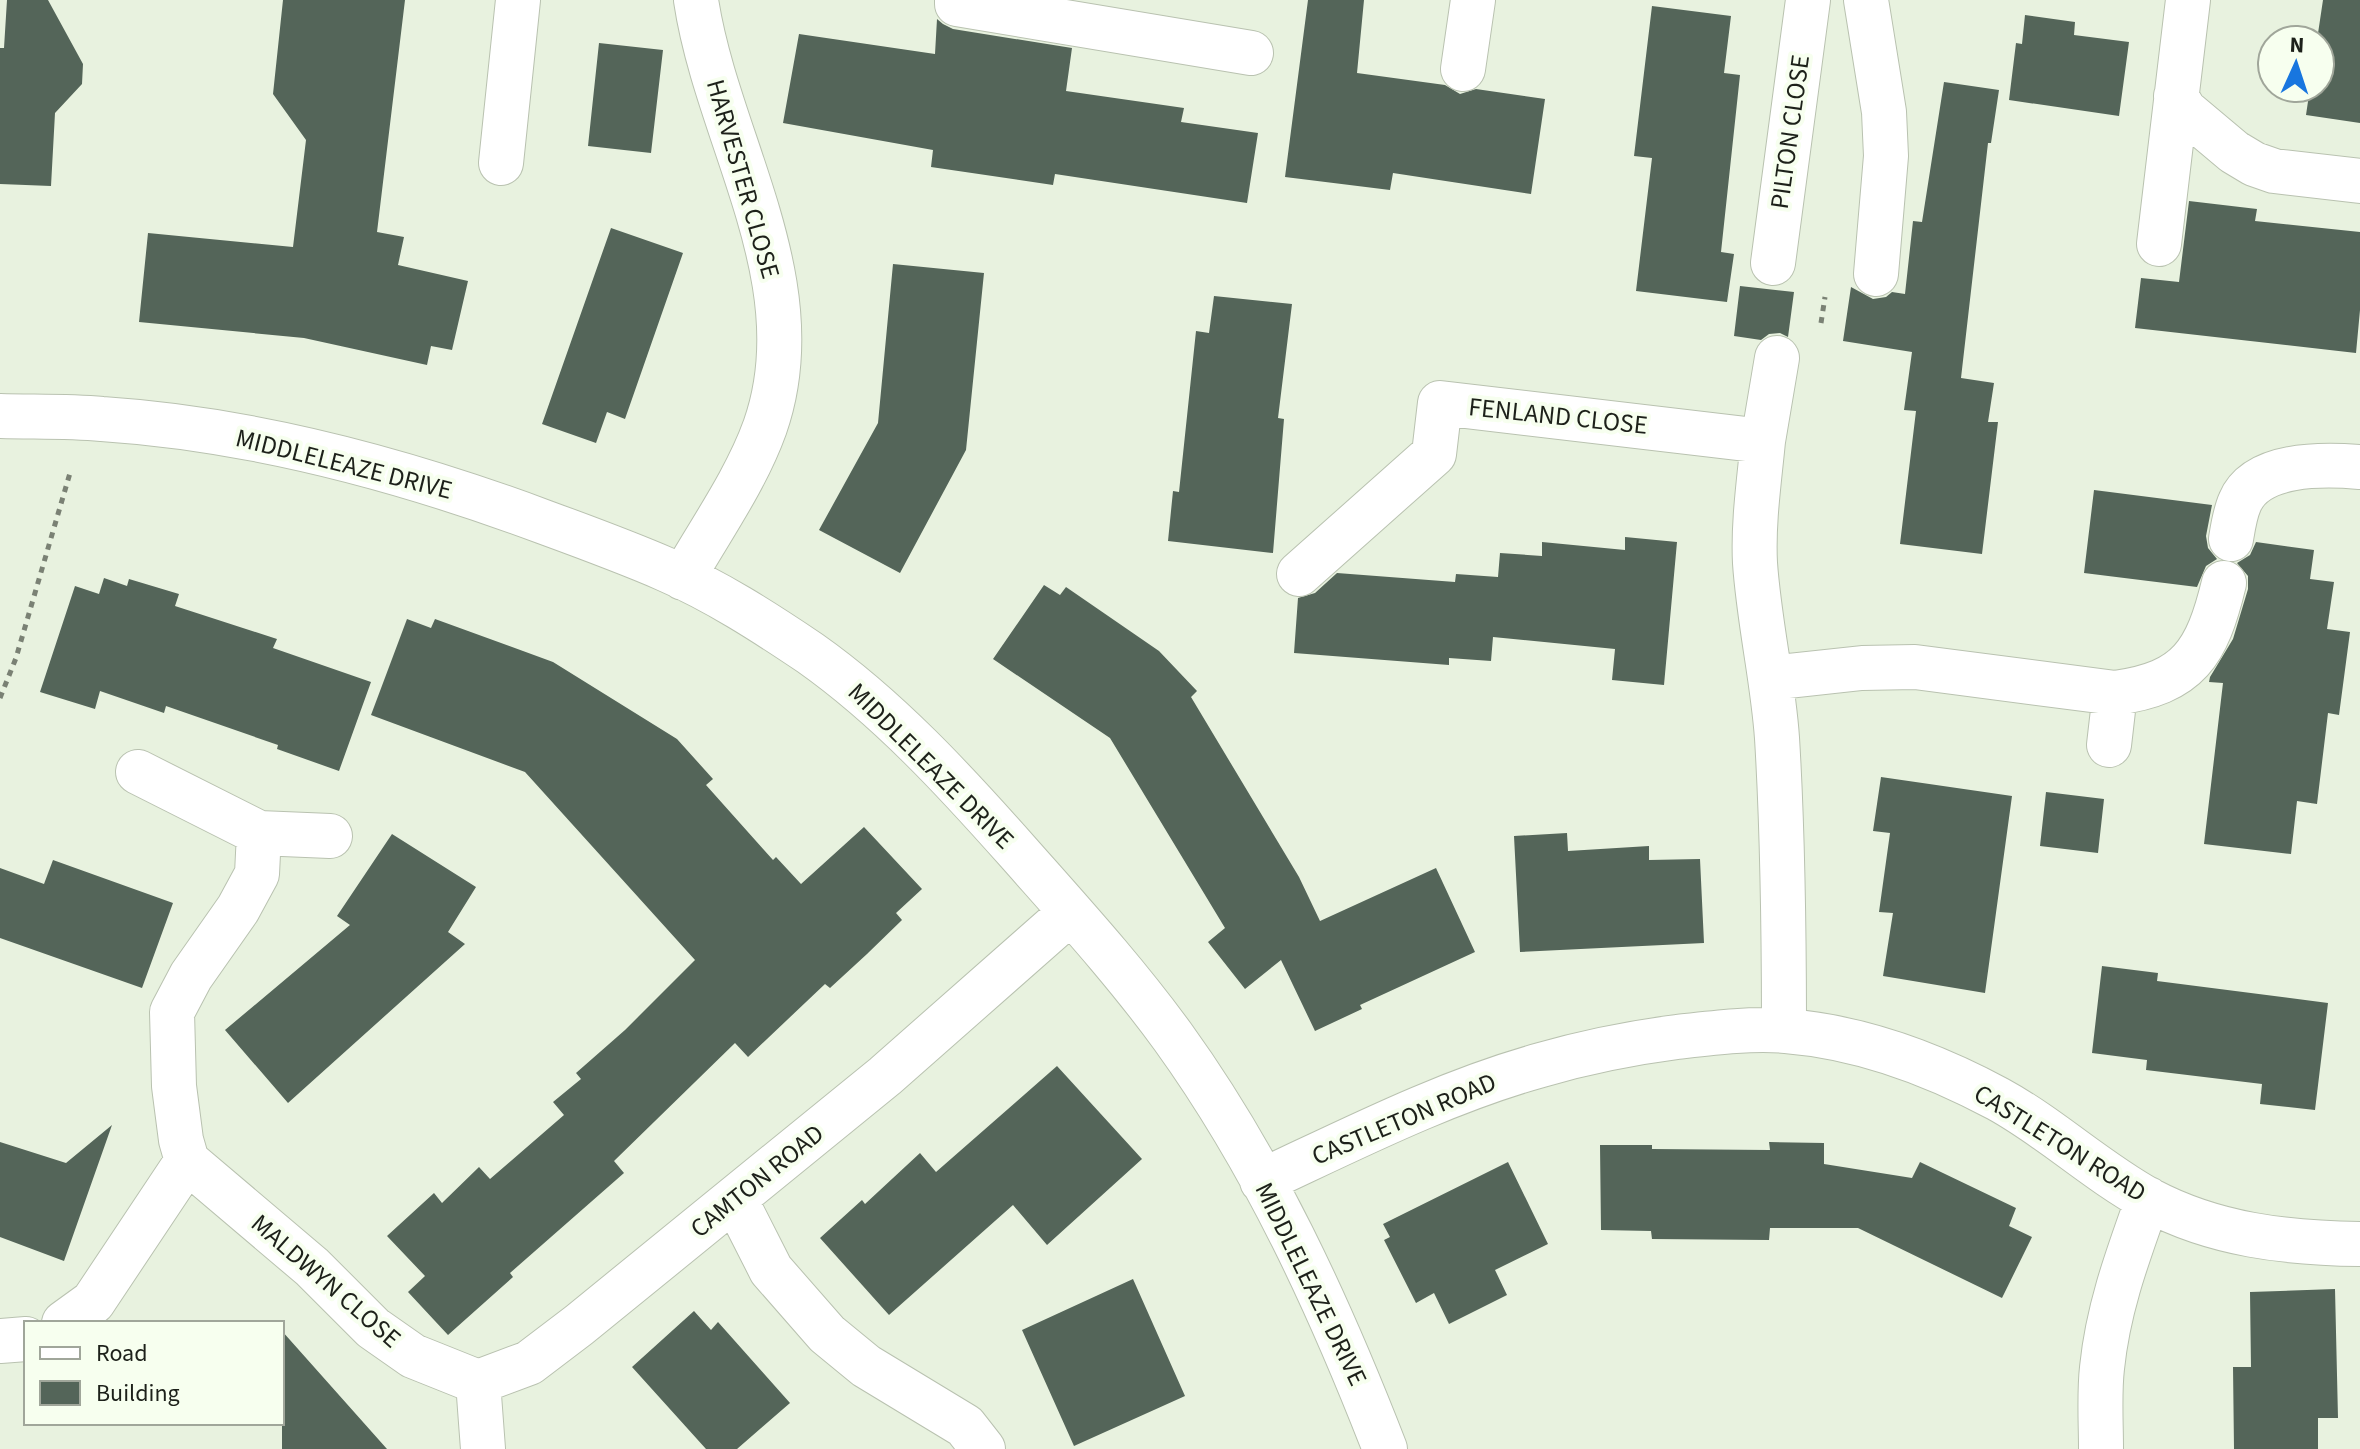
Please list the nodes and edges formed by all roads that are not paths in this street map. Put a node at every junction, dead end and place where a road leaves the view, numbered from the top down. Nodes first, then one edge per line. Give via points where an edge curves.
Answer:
1 (518, 0) edge
2 (696, 0) edge
3 (1473, 0) edge
4 (1808, 0) edge
5 (1866, 0) edge
6 (2188, 0) edge
7 (957, 2) edge
8 (1251, 53) dead end
9 (1463, 69) dead end
10 (2176, 96) junction
11 (501, 163) dead end
12 (2360, 181) edge
13 (2159, 244) dead end
14 (1773, 263) dead end
15 (1876, 274) dead end
16 (1777, 358) dead end
17 (0, 416) edge
18 (1763, 441) junction
19 (2360, 467) edge
20 (2231, 539) dead end
21 (1299, 574) dead end
22 (683, 578) junction
23 (2224, 583) dead end
24 (1770, 678) junction
25 (2115, 693) junction
26 (2109, 745) dead end
27 (138, 772) dead end
28 (259, 833) junction
29 (330, 836) dead end
30 (1071, 912) junction
31 (1784, 1031) junction
32 (187, 1161) junction
33 (1262, 1181) junction
34 (735, 1199) junction
35 (2148, 1199) junction
36 (2360, 1244) edge
37 (67, 1321) edge
38 (24, 1339) edge
39 (0, 1341) edge
40 (478, 1382) junction
41 (483, 1449) edge
42 (983, 1449) edge
43 (1385, 1449) edge
44 (2101, 1449) edge

1 - 11 street
2 - 22 street, HARVESTER CLOSE via 702,41 771,260 779,337 761,436
3 - 9 street
4 - 14 street, PILTON CLOSE
5 - 15 street via 1884,112
6 - 10 street
7 - 8 street
10 - 12 street via 2184,110 2254,164
10 - 13 street
16 - 18 street
17 - 22 street, MIDDLELEAZE DRIVE via 197,429 291,446 394,471 501,506
18 - 21 street, FENLAND CLOSE via 1440,403 1434,454
18 - 24 street via 1755,560
19 - 20 street via 2297,467 2264,479 2239,503
22 - 30 street, MIDDLELEAZE DRIVE via 747,613 857,689 986,816
23 - 25 street via 2214,619 2187,667 2168,681
24 - 25 street via 1915,667
24 - 31 street via 1780,817
25 - 26 street
27 - 28 street
28 - 29 street
28 - 32 street via 257,874 172,1012 174,1086
30 - 33 street, MIDDLELEAZE DRIVE via 1176,1041
30 - 34 street, CAMTON ROAD
31 - 33 street, CASTLETON ROAD via 1708,1033 1625,1044 1540,1065 1457,1094
31 - 35 street, CASTLETON ROAD via 1837,1038 1943,1073 1999,1100
32 - 37 street via 93,1302
32 - 40 street, MALDWYN CLOSE via 312,1267 373,1328 413,1356
33 - 43 street, MIDDLELEAZE DRIVE via 1314,1281
34 - 40 street, CAMTON ROAD via 529,1363
34 - 42 street via 771,1270 827,1334 866,1366 965,1426
35 - 36 street, CASTLETON ROAD via 2235,1233
35 - 44 street via 2110,1315 2102,1370
38 - 39 street
40 - 41 street

